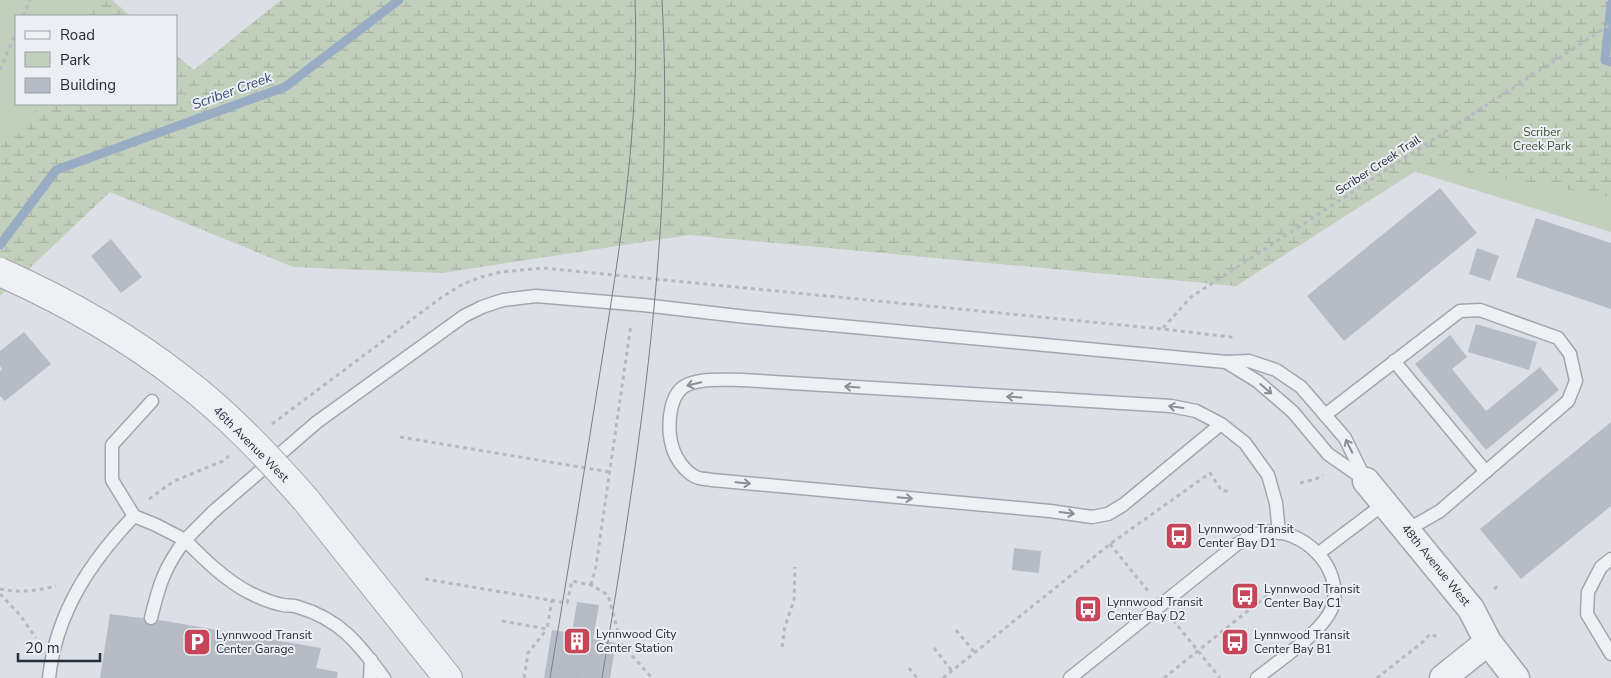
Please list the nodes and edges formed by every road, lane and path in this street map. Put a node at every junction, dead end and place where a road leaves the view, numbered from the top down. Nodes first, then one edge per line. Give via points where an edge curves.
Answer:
1 (30, 0) edge
2 (23, 15) edge
3 (1611, 24) edge
4 (15, 34) edge
5 (0, 70) edge
6 (0, 272) edge
7 (633, 305) junction
8 (1162, 328) junction
9 (1231, 337) dead end
10 (1226, 362) junction
11 (1394, 362) junction
12 (152, 401) dead end
13 (1325, 415) junction
14 (1221, 424) junction
15 (270, 426) dead end
16 (400, 438) dead end
17 (231, 455) dead end
18 (1330, 470) dead end
19 (610, 472) junction
20 (1486, 472) junction
21 (1366, 481) junction
22 (1300, 483) dead end
23 (1230, 491) dead end
24 (1385, 503) junction
25 (134, 516) junction
26 (1407, 530) junction
27 (1279, 533) junction
28 (185, 540) junction
29 (1319, 553) junction
30 (1611, 559) edge
31 (794, 567) dead end
32 (82, 580) junction
33 (425, 580) dead end
34 (1500, 584) dead end
35 (591, 585) junction
36 (1279, 586) dead end
37 (0, 589) edge
38 (1494, 589) dead end
39 (0, 594) edge
40 (552, 600) junction
41 (151, 618) dead end
42 (502, 621) dead end
43 (547, 628) junction
44 (956, 630) dead end
45 (1436, 637) dead end
46 (1488, 642) junction
47 (782, 647) dead end
48 (934, 648) dead end
49 (975, 653) junction
50 (1611, 654) edge
51 (371, 660) junction
52 (578, 668) dead end
53 (909, 668) dead end
54 (952, 671) junction
55 (49, 674) edge
56 (370, 678) edge
57 (384, 678) edge
58 (448, 678) edge
59 (524, 678) edge
60 (576, 678) edge
61 (652, 678) edge
62 (918, 678) edge
63 (943, 678) edge
64 (1070, 678) edge
65 (1164, 678) edge
66 (1257, 678) edge
67 (1377, 678) edge
68 (1443, 678) edge
69 (1516, 678) edge

1 - 2 path
3 - 8 path, Scriber Creek Trail via 1191,297
4 - 5 path
6 - 58 street, 46th Avenue West, bridge via 76,308 113,331 170,370 217,409 306,500
7 - 10 lane
7 - 19 path
7 - 28 lane via 525,297 492,303 464,316 317,422
8 - 9 path
8 - 15 path via 634,276 523,269 481,277 442,296
10 - 13 lane via 1249,361 1276,370 1301,387
10 -> 21 lane via 1256,381 1293,412 1328,454
11 - 13 lane
11 - 20 lane
11 - 20 lane via 1460,311 1480,310 1558,338 1570,354 1576,381 1568,401
12 - 25 lane via 112,445 112,480
21 -> 13 lane via 1345,438
14 -> 14 lane via 1196,411 1171,406 742,380 710,380 688,385 675,396 670,411 673,450 681,465 695,477 1092,516 1108,514 1123,505
14 - 27 lane via 1245,443 1268,475 1276,503
16 - 19 path
17 - 25 path via 174,481 145,502
18 - 22 path via 1316,479
19 - 35 path
20 - 26 lane via 1440,511
21 - 24 street, 48th Avenue West
23 - 49 path via 1222,492 1210,474 1110,544
24 - 26 street, 48th Avenue West
24 - 29 lane
25 - 28 lane
25 - 32 lane
26 - 46 street, 48th Avenue West via 1471,609
27 - 29 lane via 1294,537
27 - 64 lane via 1265,532 1237,544
28 - 41 lane via 164,571
28 - 51 lane via 212,566 250,593 328,618 342,628
29 - 66 lane via 1327,566 1334,590 1333,606 1314,632
30 - 50 lane via 1601,567 1588,592 1587,614
31 - 47 path via 794,601
32 - 37 path via 35,591
32 - 55 lane via 66,612
33 - 40 path
34 - 38 path
35 - 40 path via 572,581 567,604
35 - 61 path via 608,594 621,643
36 - 65 path
39 - 55 path via 39,642
40 - 43 path
42 - 43 path
43 - 59 path via 528,653
44 - 49 path
45 - 67 path via 1430,634
46 - 68 street
46 - 69 street, 48th Avenue West
48 - 54 path
49 - 54 path
51 - 56 lane
51 - 57 lane
52 - 60 path
53 - 62 path
54 - 63 path

